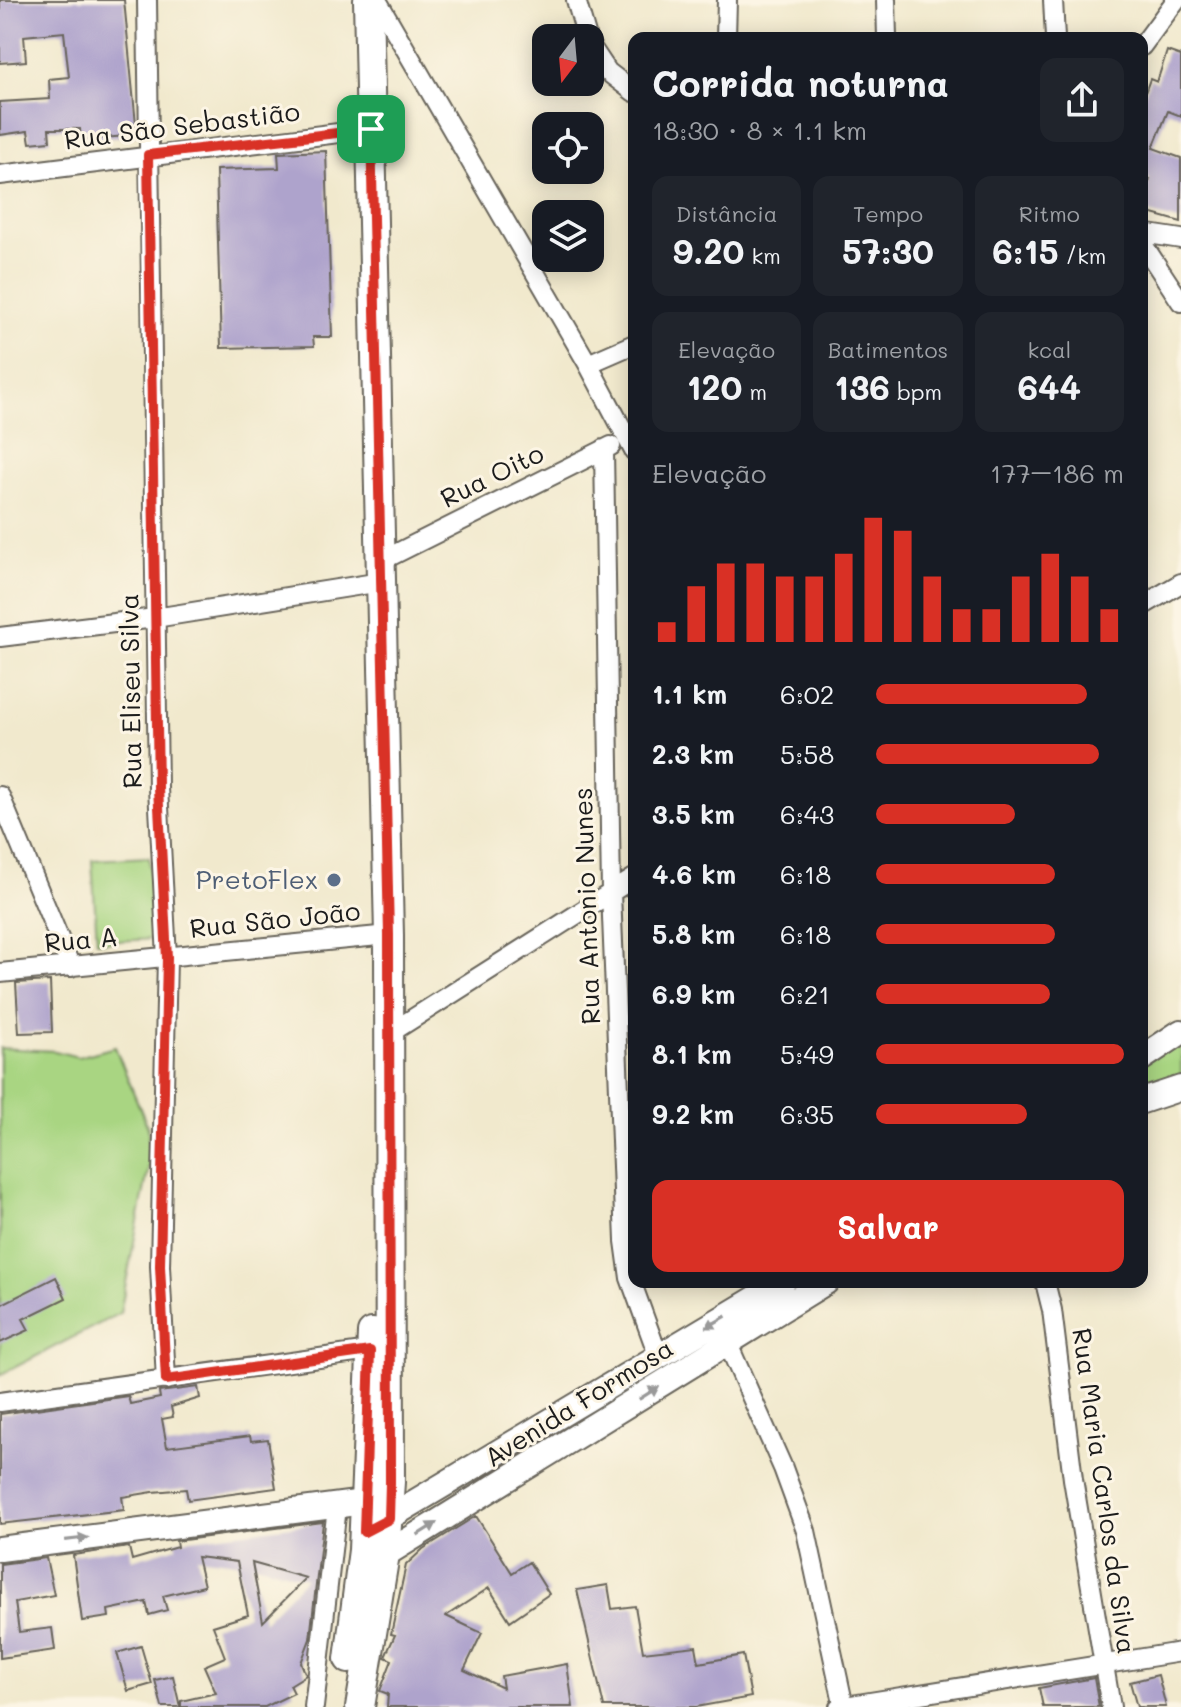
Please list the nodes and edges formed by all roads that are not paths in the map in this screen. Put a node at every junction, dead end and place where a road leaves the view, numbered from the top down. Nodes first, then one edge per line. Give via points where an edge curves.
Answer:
1 (147, 0) edge
2 (368, 0) edge
3 (377, 0) edge
4 (576, 0) edge
5 (727, 0) edge
6 (886, 0) edge
7 (1053, 0) edge
8 (1176, 0) edge
9 (583, 24) edge
10 (726, 32) edge
11 (887, 32) edge
12 (1055, 32) edge
13 (1148, 38) edge
14 (604, 66) edge
15 (628, 87) edge
16 (371, 129) junction
17 (148, 155) junction
18 (0, 175) edge
19 (1148, 234) edge
20 (1181, 239) edge
21 (1148, 252) edge
22 (1181, 302) edge
23 (628, 347) edge
24 (588, 364) junction
25 (628, 440) edge
26 (628, 444) edge
27 (604, 449) junction
28 (381, 571) junction
29 (1181, 583) edge
30 (1148, 602) edge
31 (155, 618) junction
32 (0, 637) edge
33 (0, 796) edge
34 (628, 882) edge
35 (611, 892) junction
36 (389, 935) junction
37 (167, 958) junction
38 (71, 967) junction
39 (0, 973) edge
40 (1181, 1032) edge
41 (387, 1035) junction
42 (1148, 1054) edge
43 (1181, 1088) edge
44 (1148, 1099) edge
45 (627, 1124) edge
46 (387, 1150) junction
47 (628, 1175) edge
48 (634, 1288) edge
49 (773, 1288) edge
50 (817, 1288) edge
51 (1046, 1288) edge
52 (728, 1344) junction
53 (370, 1351) junction
54 (658, 1355) junction
55 (166, 1380) junction
56 (0, 1402) edge
57 (350, 1505) junction
58 (389, 1519) junction
59 (364, 1532) junction
60 (0, 1549) edge
61 (385, 1554) junction
62 (361, 1570) junction
63 (1181, 1652) edge
64 (1103, 1666) junction
65 (314, 1707) edge
66 (343, 1707) edge
67 (360, 1707) edge
68 (842, 1707) edge
69 (1111, 1707) edge

1 - 17 street, Rua Eliseu Silva
2 - 16 main road
3 - 24 street
4 - 9 street
5 - 10 street
6 - 11 street
7 - 12 street
8 - 13 street
14 - 15 street
16 - 17 street, Rua São Sebastião
16 - 28 main road
17 - 18 street, Rua São Sebastião
17 - 31 street, Rua Eliseu Silva
19 - 20 street
21 - 22 street
23 - 24 street
24 - 25 street
26 - 27 street, Rua Oito
27 - 28 street, Rua Oito
27 - 35 street, Rua Antonio Nunes
28 - 31 street, Rua Oito
28 - 36 main road
29 - 30 street
31 - 32 street, Rua Oito
31 - 37 street, Rua Eliseu Silva
33 - 38 street
34 - 35 street
35 - 41 street
35 - 45 street, Rua Antonio Nunes
36 - 37 street, Rua São João
36 - 41 main road
37 - 38 street, Rua A
37 - 55 street, Rua Eliseu Silva via 160,1266
38 - 39 street, Rua A
40 - 42 main road
41 - 46 main road
43 - 44 main road
45 - 47 street, Rua Antonio Nunes
46 - 53 main road
46 - 58 main road
48 - 54 street, Rua Antonio Nunes
49 -> 54 main road, Avenida Formosa
50 - 52 main road, Avenida Formosa
51 - 64 street, Rua Maria Carlos da Silva
61 -> 52 main road, Avenida Formosa
52 - 68 street via 806,1531
53 - 55 street
53 - 57 main road
54 - 58 main road, Avenida Formosa
55 - 56 street
57 - 59 main road
60 -> 57 main road
57 - 65 street
58 - 59 main road, Avenida Formosa
58 - 61 main road
59 - 62 main road
61 - 62 main road, Avenida Formosa
61 - 67 main road
62 - 66 main road
63 - 64 street
64 - 68 street
64 - 69 street, Rua Maria Carlos da Silva

